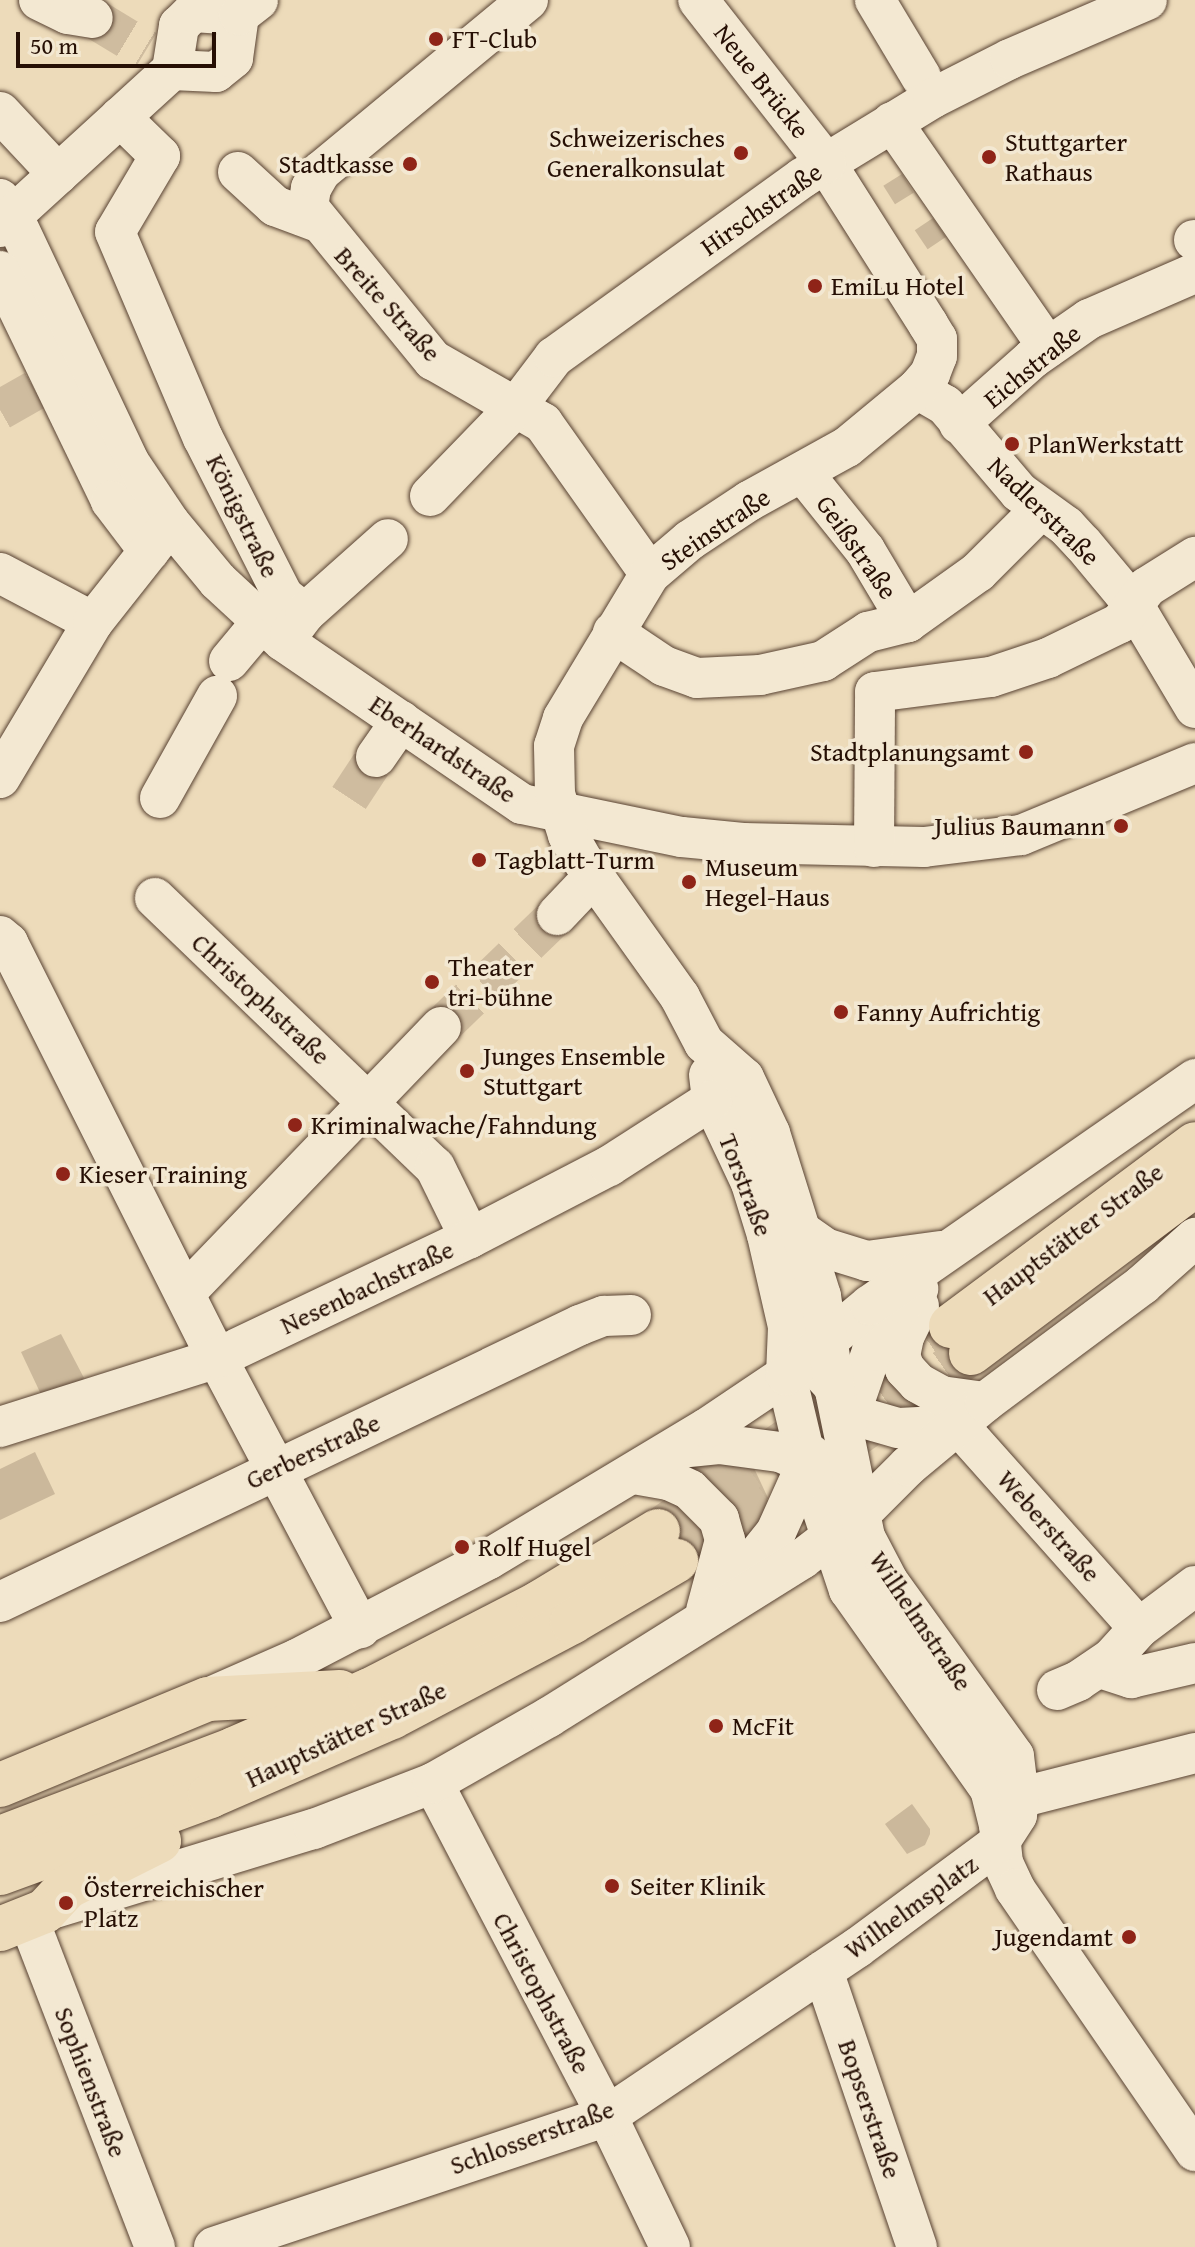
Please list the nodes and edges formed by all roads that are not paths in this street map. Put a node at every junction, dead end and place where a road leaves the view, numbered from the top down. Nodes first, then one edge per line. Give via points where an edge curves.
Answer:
1 (39, 0) edge
2 (528, 0) edge
3 (698, 0) edge
4 (875, 0) edge
5 (1147, 0) edge
6 (241, 5) edge
7 (93, 18) tunnel mouth
8 (921, 77) dead end
9 (0, 112) edge
10 (120, 117) junction
11 (892, 122) junction
12 (826, 163) junction
13 (238, 172) dead end
14 (58, 174) junction
15 (4, 213) edge
16 (315, 221) junction
17 (0, 271) edge
18 (1195, 273) edge
19 (121, 309) dead end
20 (1048, 347) junction
21 (522, 399) junction
22 (944, 402) junction
23 (203, 438) junction
24 (817, 463) junction
25 (430, 496) dead end
26 (1040, 510) junction
27 (160, 537) junction
28 (388, 539) dead end
29 (1195, 557) edge
30 (0, 573) edge
31 (650, 574) junction
32 (1133, 604) junction
33 (93, 622) junction
34 (908, 622) junction
35 (613, 632) junction
36 (868, 632) junction
37 (257, 649) junction
38 (823, 661) junction
39 (885, 692) junction
40 (1195, 708) edge
41 (401, 721) junction
42 (376, 757) tunnel mouth
43 (1195, 763) edge
44 (0, 778) edge
45 (160, 798) dead end
46 (559, 811) junction
47 (874, 847) junction
48 (594, 876) junction
49 (155, 898) dead end
50 (557, 915) tunnel mouth
51 (0, 936) edge
52 (441, 1027) tunnel mouth
53 (704, 1043) junction
54 (1195, 1079) edge
55 (368, 1099) junction
56 (712, 1100) junction
57 (1195, 1144) edge
58 (1195, 1185) edge
59 (798, 1229) junction
60 (470, 1238) junction
61 (1195, 1238) edge
62 (956, 1249) junction
63 (185, 1293) junction
64 (631, 1315) dead end
65 (802, 1349) junction
66 (217, 1358) junction
67 (843, 1410) junction
68 (971, 1414) junction
69 (0, 1427) edge
70 (675, 1448) junction
71 (276, 1467) junction
72 (634, 1474) junction
73 (826, 1513) junction
74 (1195, 1586) edge
75 (0, 1602) edge
76 (704, 1620) junction
77 (360, 1628) junction
78 (1139, 1628) junction
79 (1195, 1663) edge
80 (1100, 1668) junction
81 (370, 1690) junction
82 (1057, 1690) dead end
83 (208, 1699) junction
84 (1195, 1753) edge
85 (254, 1778) junction
86 (433, 1783) junction
87 (0, 1785) edge
88 (1004, 1815) junction
89 (0, 1838) edge
90 (0, 1873) edge
91 (24, 1919) edge
92 (823, 1971) junction
93 (607, 2116) junction
94 (1195, 2151) edge
95 (155, 2247) edge
96 (214, 2247) edge
97 (670, 2247) edge
98 (917, 2247) edge

1 - 7 street via 68,14
2 - 16 street, Breite Straße via 321,171 308,207
3 - 12 street, Neue Brücke
4 - 8 street
5 - 11 street, Hirschstraße via 1010,59
6 - 10 street via 233,58 216,72 164,57
9 - 14 street
10 - 14 street
10 - 23 street via 160,156 115,232
11 - 12 street, Hirschstraße
11 - 20 street
12 - 21 street, Hirschstraße via 554,357
12 - 22 street via 937,339 930,374
13 - 16 street via 275,206
14 - 15 street
15 - 27 street via 129,462
16 - 21 street, Breite Straße via 433,360
17 - 27 street via 111,501
18 - 20 street, Eichstraße via 1089,319
19 - 23 street, Königstraße via 185,448
20 - 22 street, Eichstraße
21 - 25 street, Hirschstraße
21 - 31 street, Breite Straße
22 - 24 street, Steinstraße
22 - 26 street, Nadlerstraße via 999,471
23 - 37 street, Königstraße via 283,596
24 - 31 street, Steinstraße via 702,532
24 - 34 street, Geißstraße
26 - 32 street, Nadlerstraße via 1066,526
26 - 34 street, Geißstraße via 978,572
27 - 33 street
27 - 37 street, Eberhardstraße via 218,581
28 - 37 street
29 - 32 street via 1147,587
30 - 33 street
31 - 35 street, Steinstraße
32 - 39 street via 1120,623 1048,658 991,677
32 - 40 street, Nadlerstraße
33 - 44 street
34 - 36 street, Geißstraße
35 - 38 street, Geißstraße via 664,666 697,678 760,675
35 - 46 street, Steinstraße via 557,735 553,771
36 - 38 street, Geißstraße
36 - 39 street, Geißstraße
37 - 41 street, Eberhardstraße
37 - 45 street
38 - 39 street
39 - 47 street, Geißstraße
41 - 42 street
41 - 46 street, Eberhardstraße via 522,804
43 - 47 street, Eberhardstraße via 1021,835 924,847
46 - 47 street, Eberhardstraße via 682,837
46 - 48 street, Torstraße
48 - 50 street
48 - 53 street, Torstraße via 680,997
49 - 55 street, Christophstraße
51 - 63 street
52 - 55 street
53 - 56 street, Torstraße
53 - 59 street, Torstraße via 744,1078 770,1133
54 - 62 street
55 - 60 street, Christophstraße via 435,1167
55 - 63 street
56 - 60 street, Nesenbachstraße via 609,1166
56 - 65 street, Torstraße via 751,1183
57 - 58 main road, Hauptstätter Straße via 961,1340
59 - 62 street, Torstraße via 825,1248 867,1261
59 - 65 street, Torstraße via 821,1296
60 - 66 street, Nesenbachstraße
61 - 68 street via 1142,1285
62 - 65 street
62 - 67 street via 903,1303
62 - 68 street via 913,1316 900,1356 918,1383
63 - 66 street
64 - 71 street, Gerberstraße via 604,1316 580,1325
65 - 67 street
65 - 70 street
65 - 73 street, Wilhelmstraße
66 - 69 street, Nesenbachstraße
66 - 71 street
67 - 68 street via 899,1428
67 - 73 street, Wilhelmstraße
67 - 73 street
68 - 73 street via 908,1466
68 - 78 street, Weberstraße
70 - 72 street
70 - 73 street via 751,1446 780,1452
71 - 75 street, Gerberstraße
71 - 77 street
72 - 76 street via 690,1490 719,1519 725,1540
72 - 77 street
73 - 76 street
73 - 76 street via 771,1540
73 - 88 street, Wilhelmstraße via 849,1590
73 - 88 street, Wilhelmstraße via 888,1581 1014,1756
74 - 78 street
76 - 86 street
77 - 83 street
78 - 80 street
79 - 80 street via 1131,1678
80 - 82 street
81 - 83 main road
81 - 85 main road, Hauptstätter Straße via 539,1603 667,1546 572,1622 392,1717
81 - 89 main road, Hauptstätter Straße via 234,1749
83 - 87 main road
84 - 88 street
85 - 90 main road, Hauptstätter Straße
85 - 91 main road via 177,1831 67,1887
86 - 91 street via 314,1829
86 - 93 street, Christophstraße
88 - 92 street, Wilhelmsplatz
88 - 94 street, Wilhelmstraße via 1003,1863 1015,1889
91 - 95 street, Sophienstraße
92 - 93 street, Schlosserstraße
92 - 98 street, Bopserstraße
93 - 96 street, Schlosserstraße
93 - 97 street, Christophstraße

